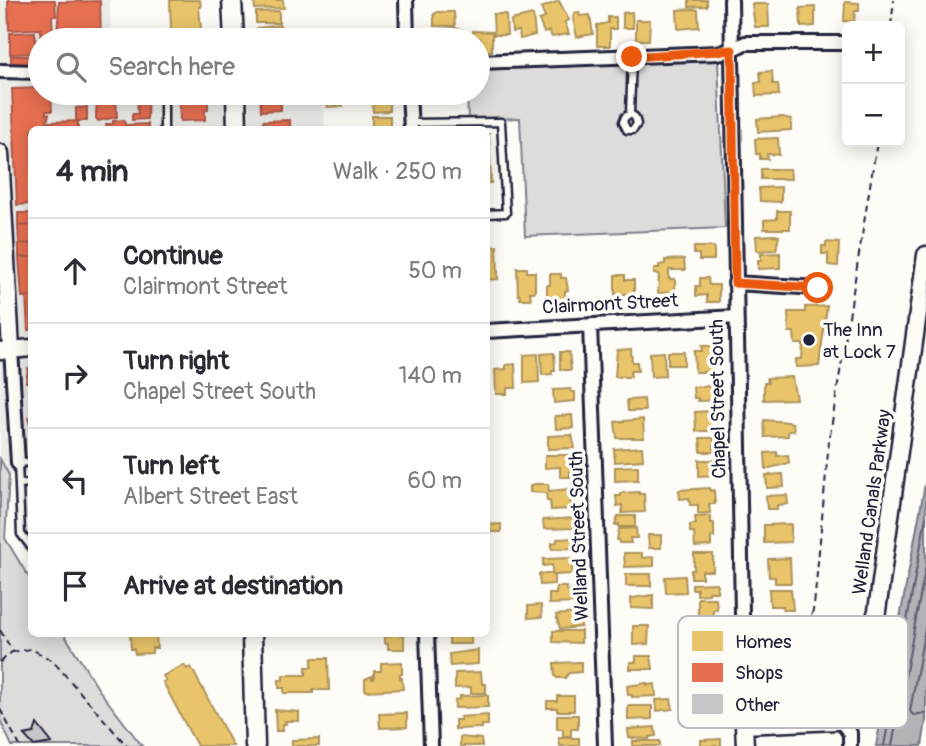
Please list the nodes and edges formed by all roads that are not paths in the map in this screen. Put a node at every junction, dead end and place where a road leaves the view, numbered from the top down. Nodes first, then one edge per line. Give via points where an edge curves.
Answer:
1 (232, 0) edge
2 (406, 0) edge
3 (731, 0) edge
4 (233, 28) edge
5 (407, 28) edge
6 (842, 43) edge
7 (732, 50) junction
8 (632, 57) junction
9 (490, 62) edge
10 (0, 71) edge
11 (28, 72) edge
12 (164, 105) edge
13 (236, 105) edge
14 (409, 105) edge
15 (630, 114) dead end
16 (164, 126) edge
17 (237, 126) edge
18 (410, 126) edge
19 (0, 153) edge
20 (490, 214) edge
21 (926, 255) edge
22 (735, 283) junction
23 (818, 288) dead end
24 (736, 317) junction
25 (590, 325) junction
26 (490, 331) edge
27 (28, 348) edge
28 (6, 350) edge
29 (28, 462) edge
30 (18, 463) junction
31 (28, 483) edge
32 (20, 484) junction
33 (28, 543) edge
34 (742, 616) edge
35 (875, 616) edge
36 (252, 637) edge
37 (427, 637) edge
38 (744, 728) edge
39 (844, 728) edge
40 (255, 746) edge
41 (431, 746) edge
42 (605, 746) edge
43 (745, 746) edge
44 (850, 746) edge

1 - 4 main road
2 - 5 street
3 - 7 street, Chapel Street South
6 - 7 street via 745,43
7 - 8 street
7 - 22 street, Chapel Street South
8 - 9 street
8 - 15 lane
10 - 11 street
12 - 16 lane
13 - 17 main road
14 - 18 street
18 - 20 lane via 501,122 506,213
19 - 28 street
21 - 35 street, Welland Canals Parkway
22 - 23 street
22 - 24 street, Chapel Street South
24 - 25 street, Clairmont Street
24 - 34 street, Chapel Street South
25 - 26 street, Clairmont Street
25 - 42 street, Welland Street South
27 - 28 street
28 - 30 street
29 - 30 lane
30 - 32 lane
31 - 32 lane
32 - 33 lane via 21,534
36 - 40 main road
37 - 41 street
38 - 43 street, Chapel Street South
39 - 44 street via 850,733

